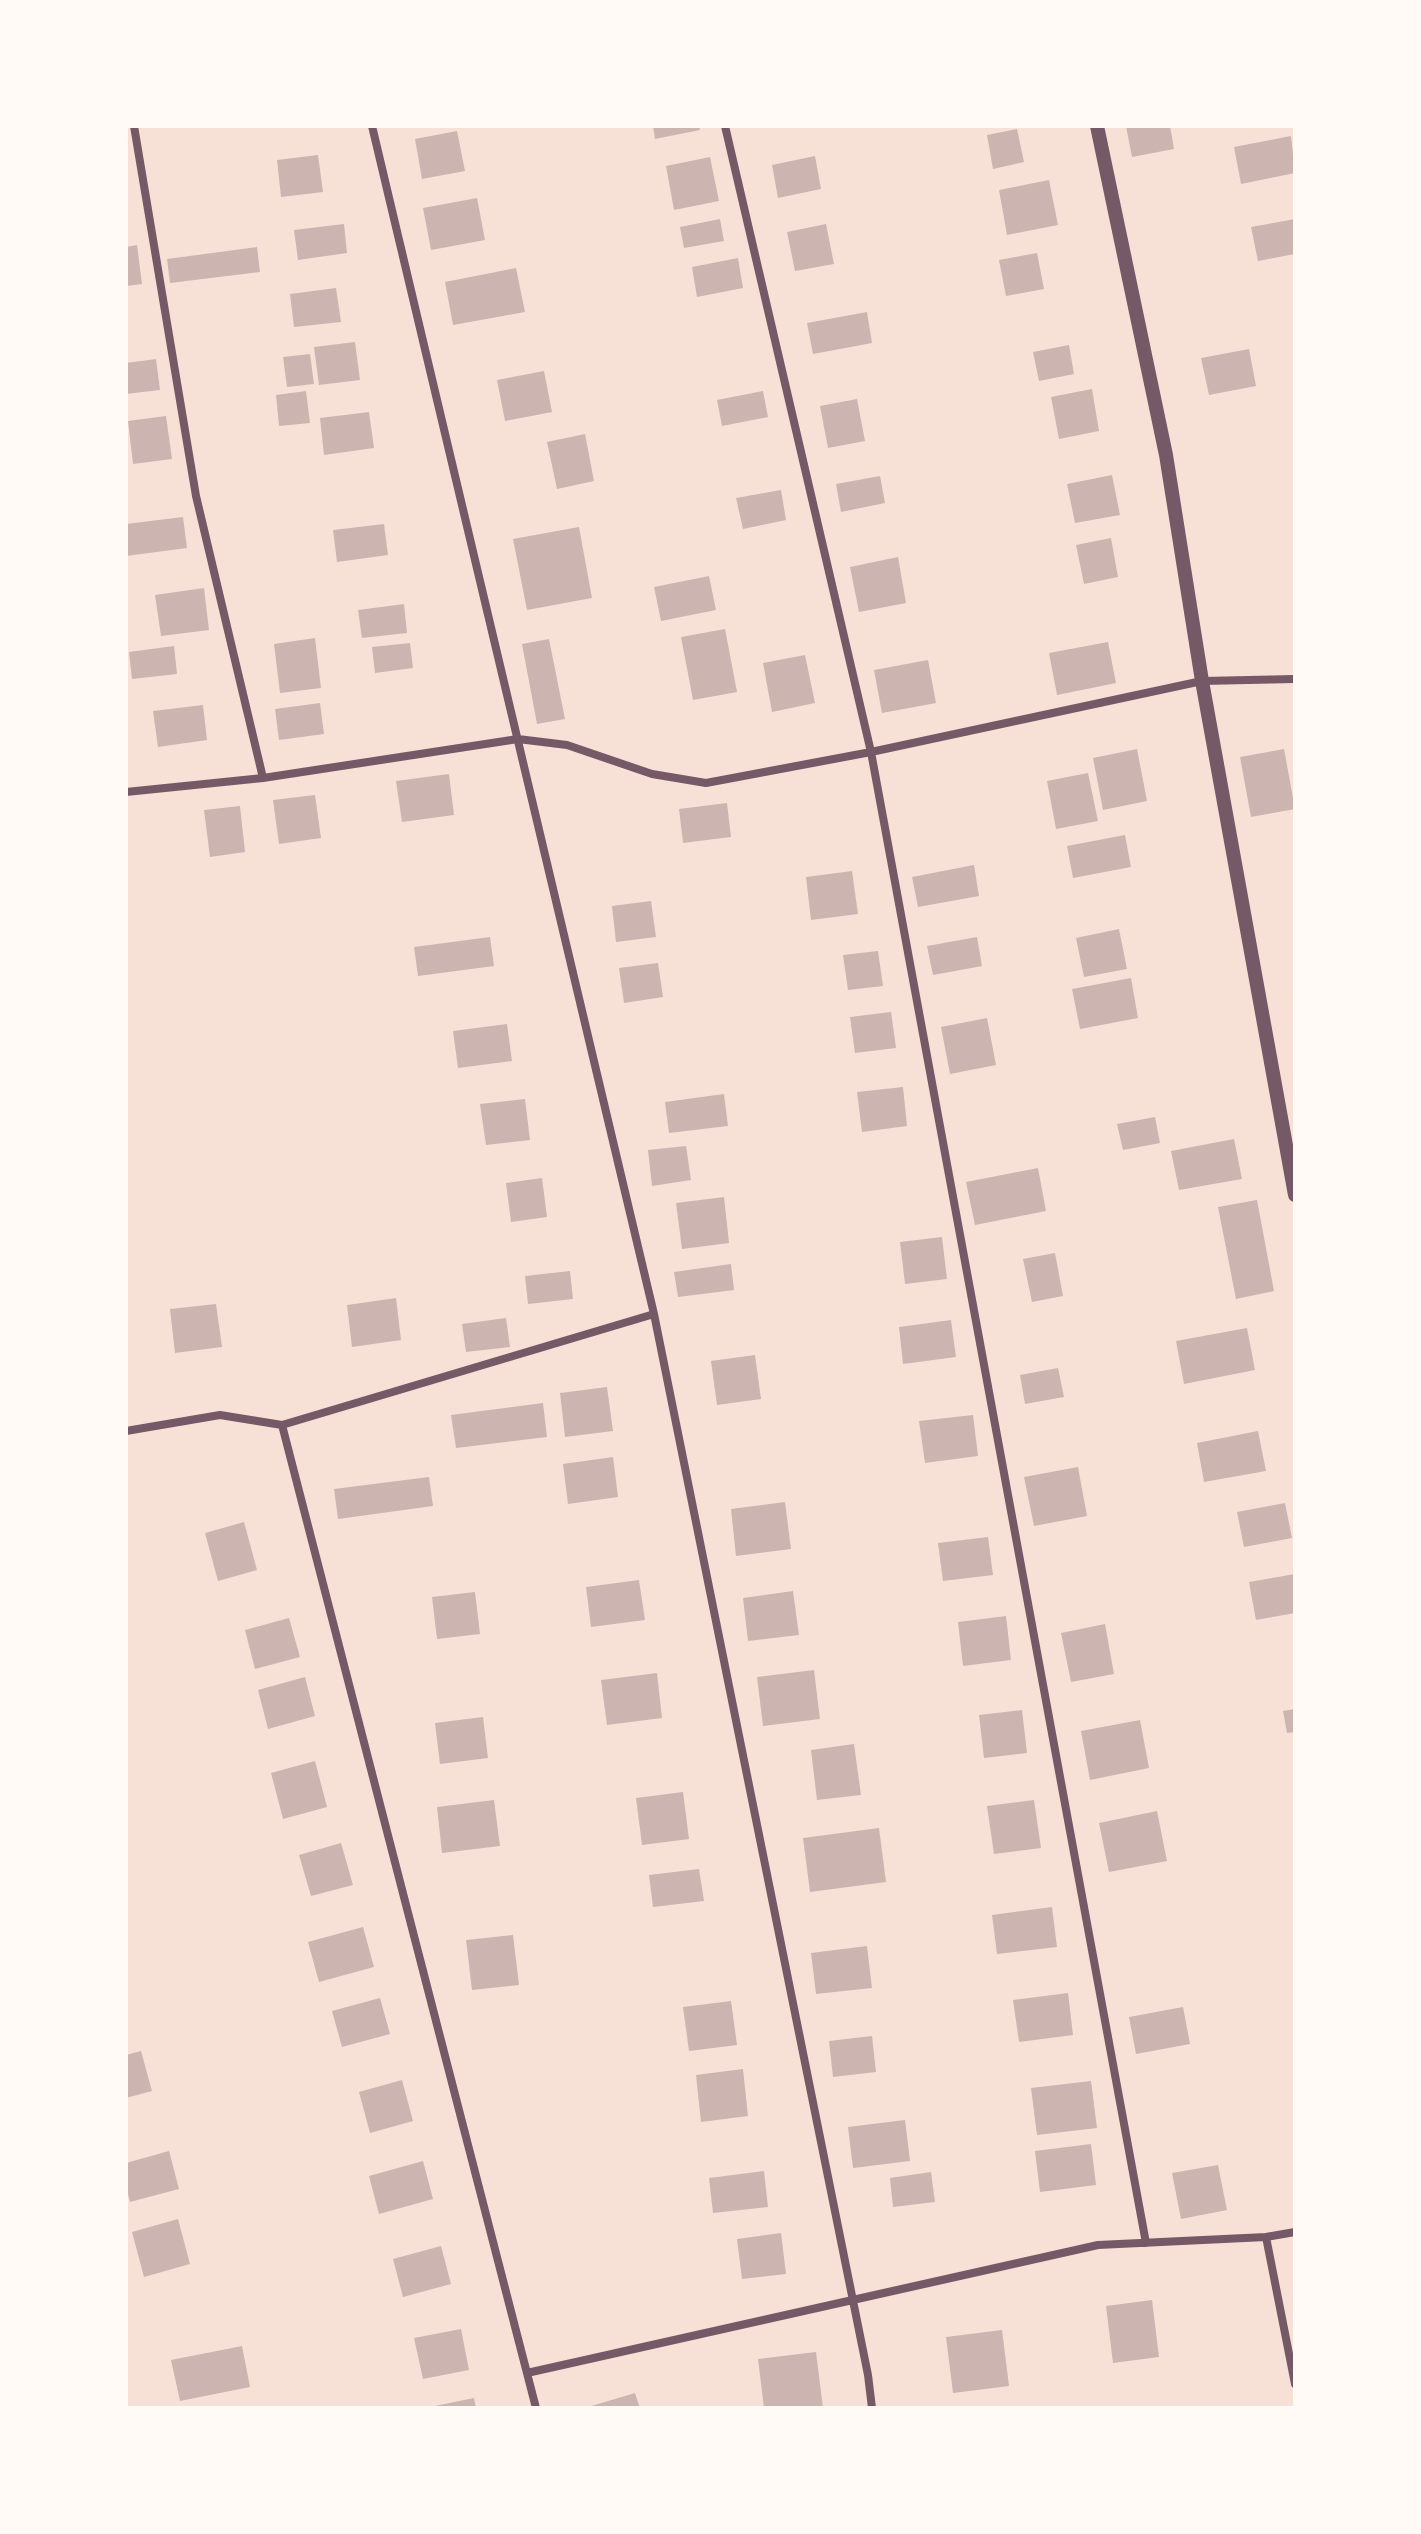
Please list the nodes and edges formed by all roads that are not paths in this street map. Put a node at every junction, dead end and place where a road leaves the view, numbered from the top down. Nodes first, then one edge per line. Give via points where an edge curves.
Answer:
1 (134, 126) edge
2 (372, 126) edge
3 (725, 126) edge
4 (1097, 126) edge
5 (1295, 679) edge
6 (1202, 681) junction
7 (518, 739) junction
8 (871, 752) junction
9 (263, 778) junction
10 (126, 792) edge
11 (1293, 1175) edge
12 (1295, 1195) edge
13 (654, 1314) junction
14 (282, 1425) junction
15 (126, 1431) edge
16 (1295, 2232) edge
17 (1266, 2237) junction
18 (1146, 2243) junction
19 (853, 2300) junction
20 (527, 2373) junction
21 (1295, 2384) edge
22 (536, 2408) edge
23 (872, 2408) edge

1 - 9 street via 196,496
2 - 7 street
3 - 8 street
4 - 6 street via 1166,455
5 - 6 street
6 - 8 street
6 - 11 street
7 - 8 street via 567,745 652,774 706,783
7 - 9 street
7 - 13 street
8 - 18 street
9 - 10 street
11 - 12 street
13 - 14 street
13 - 19 street
14 - 15 street via 220,1415
14 - 20 street
16 - 17 street
17 - 18 street
17 - 21 street
18 - 19 street via 1098,2245
19 - 20 street
19 - 23 street
20 - 22 street

